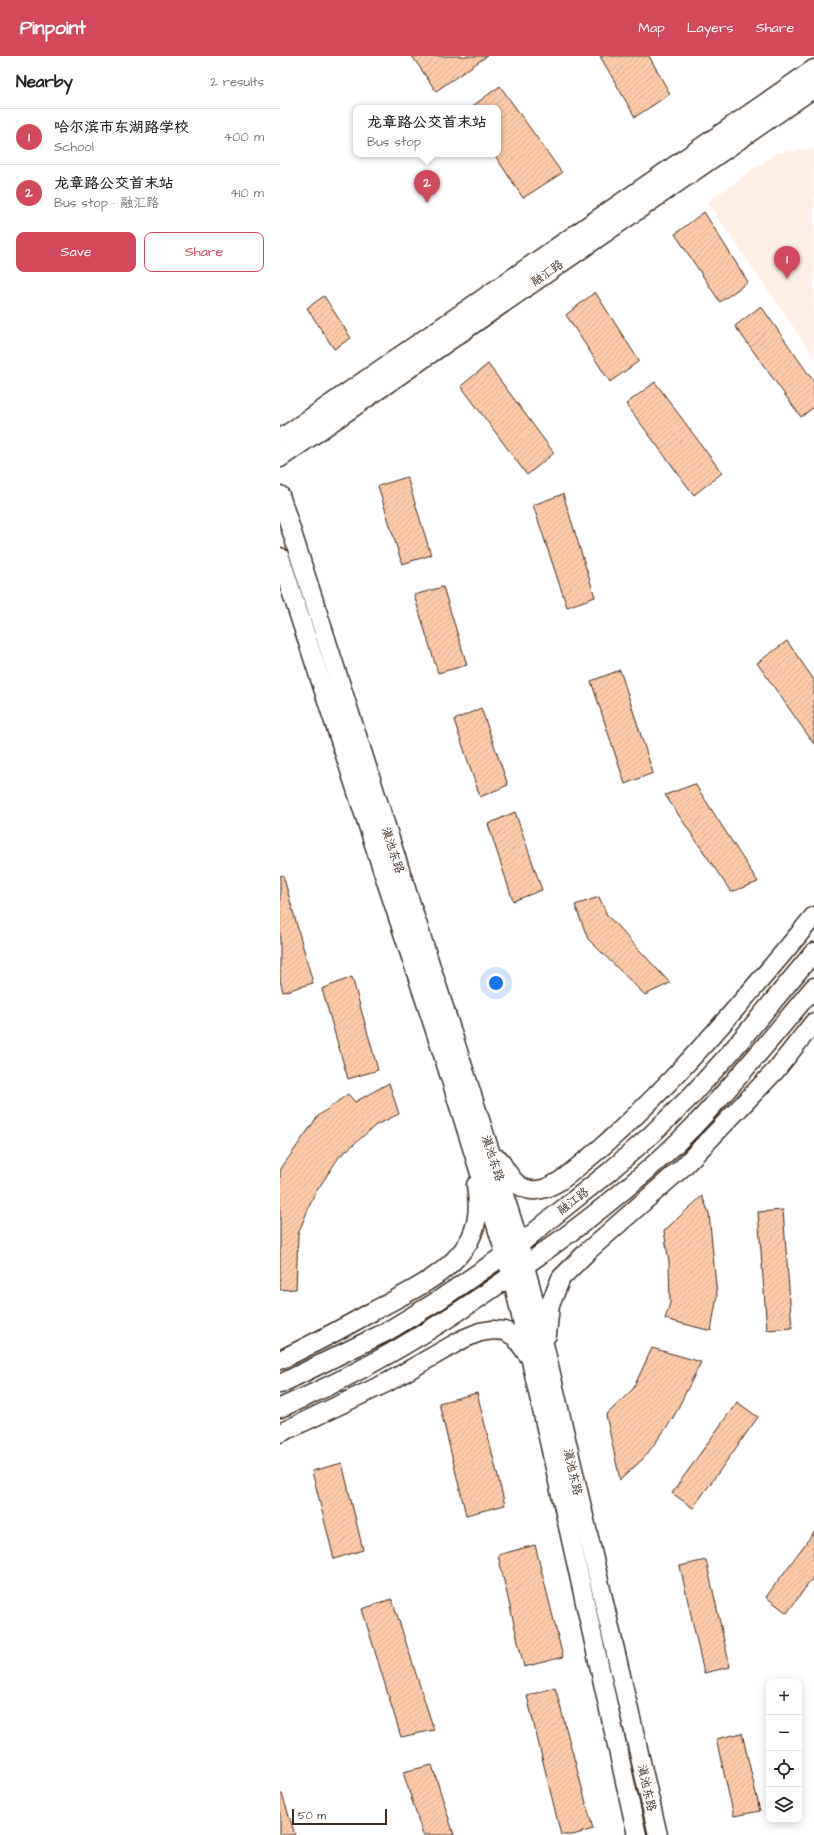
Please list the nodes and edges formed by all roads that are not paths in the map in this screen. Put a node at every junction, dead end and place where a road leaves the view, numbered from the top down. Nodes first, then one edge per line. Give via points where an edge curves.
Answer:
1 (814, 69) edge
2 (814, 88) edge
3 (280, 439) edge
4 (280, 458) edge
5 (280, 495) edge
6 (280, 557) edge
7 (814, 916) edge
8 (814, 952) edge
9 (814, 987) edge
10 (814, 1022) edge
11 (468, 1135) junction
12 (487, 1140) junction
13 (600, 1150) junction
14 (565, 1207) junction
15 (615, 1227) junction
16 (513, 1250) junction
17 (547, 1250) junction
18 (518, 1271) junction
19 (441, 1323) junction
20 (539, 1359) junction
21 (280, 1360) edge
22 (414, 1368) junction
23 (280, 1384) edge
24 (280, 1408) edge
25 (280, 1433) edge
26 (637, 1835) edge
27 (658, 1835) edge

1 - 3 street, 融汇路
2 - 4 street, 融汇路
5 - 12 street, 滇池东路
6 - 11 street, 滇池东路
7 - 13 street via 737,1009 636,1117
8 - 14 street, 融江路 via 691,1096 609,1172
9 - 17 street, 融江路 via 691,1129 597,1212
10 - 15 street via 776,1070 704,1145 661,1188
11 - 16 street, 滇池东路
11 - 21 street via 479,1203 478,1219 469,1241 461,1251 425,1283
12 - 13 street via 514,1182 525,1190 549,1187
12 - 16 street, 滇池东路
13 - 14 street
14 - 16 street, 融江路
15 - 17 street
15 - 20 street via 561,1278 550,1305
16 - 18 street, 滇池东路
16 - 23 street, 融江路 via 386,1332
17 - 18 street, 融江路
18 - 19 street, 融江路
18 - 20 street, 滇池东路
19 - 22 street
19 - 24 street, 融江路 via 345,1378
20 - 22 street via 515,1337 505,1331 493,1330 464,1339
20 - 26 street, 滇池东路
20 - 27 street, 滇池东路
22 - 25 street

